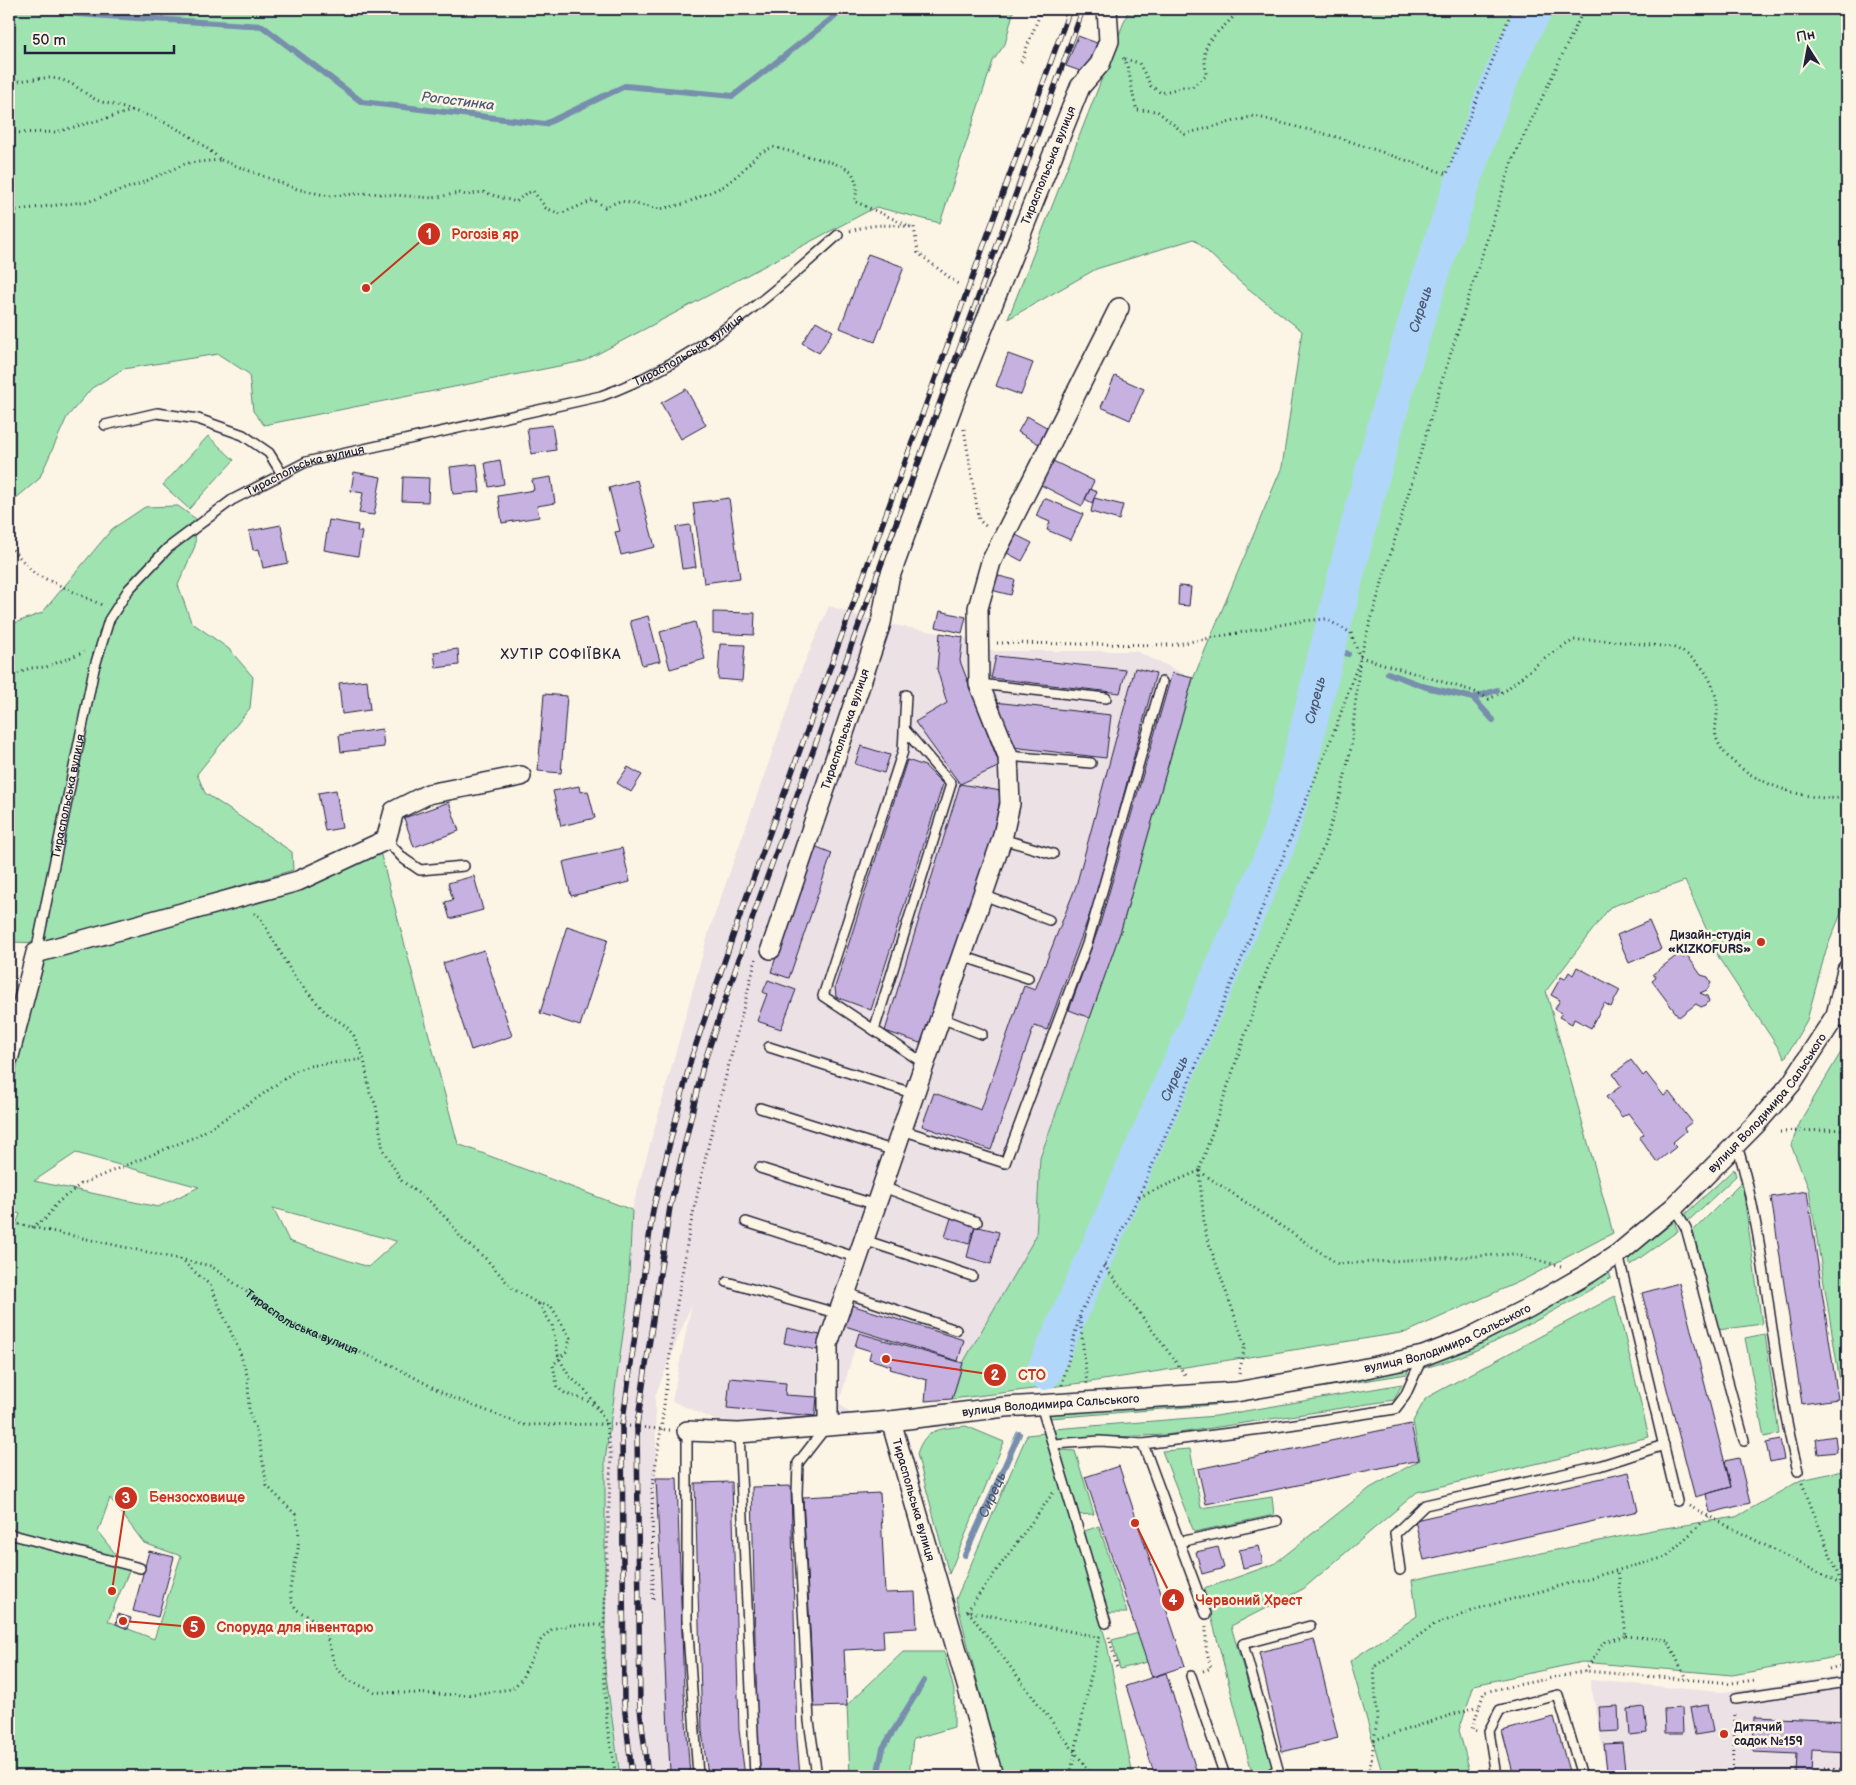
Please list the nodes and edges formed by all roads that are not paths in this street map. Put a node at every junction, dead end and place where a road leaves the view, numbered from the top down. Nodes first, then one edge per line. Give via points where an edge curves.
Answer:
1 (1107, 9) edge
2 (838, 235) road end
3 (1119, 308) dead end
4 (105, 425) dead end
5 (282, 474) junction
6 (1162, 682) dead end
7 (979, 684) junction
8 (906, 695) dead end
9 (1106, 698) dead end
10 (904, 729) junction
11 (1008, 756) junction
12 (1090, 763) dead end
13 (521, 776) dead end
14 (1002, 839) junction
15 (386, 840) junction
16 (1053, 854) dead end
17 (464, 866) dead end
18 (983, 895) junction
19 (1049, 920) dead end
20 (36, 953) junction
21 (764, 953) road end
22 (962, 956) junction
23 (1847, 970) edge
24 (1028, 978) dead end
25 (941, 1018) junction
26 (1841, 1019) edge
27 (12, 1024) edge
28 (874, 1030) junction
29 (982, 1034) dead end
30 (769, 1047) dead end
31 (9, 1056) edge
32 (925, 1064) junction
33 (915, 1094) junction
34 (760, 1108) dead end
35 (902, 1130) junction
36 (1737, 1145) junction
37 (895, 1151) junction
38 (760, 1168) dead end
39 (883, 1187) junction
40 (876, 1205) junction
41 (1674, 1207) junction
42 (746, 1222) dead end
43 (977, 1222) dead end
44 (864, 1240) junction
45 (1618, 1254) junction
46 (858, 1258) junction
47 (972, 1276) dead end
48 (726, 1282) dead end
49 (846, 1293) junction
50 (839, 1314) junction
51 (956, 1330) dead end
52 (1424, 1356) junction
53 (1041, 1405) junction
54 (892, 1421) junction
55 (828, 1425) junction
56 (687, 1431) joint
57 (740, 1433) junction
58 (1744, 1440) dead end
59 (1053, 1444) junction
60 (1143, 1444) junction
61 (1664, 1445) junction
62 (1798, 1471) road end
63 (1678, 1501) road end
64 (1277, 1521) dead end
65 (9, 1534) edge
66 (1179, 1542) junction
67 (140, 1568) dead end
68 (1400, 1570) dead end
69 (1206, 1614) road end
70 (1106, 1623) dead end
71 (1310, 1626) dead end
72 (1191, 1676) dead end
73 (1847, 1682) edge
74 (1736, 1699) road end
75 (698, 1776) edge
76 (755, 1776) edge
77 (817, 1776) edge
78 (992, 1776) edge
79 (1225, 1776) edge
80 (1267, 1776) edge
81 (1496, 1776) edge
82 (1582, 1776) edge

1 - 21 street, Тираспольська вулиця via 1109,41 1100,64 1080,87 957,393 889,578 881,623
2 - 5 lane, Тираспольська вулиця via 743,318 629,386 601,396 306,462
3 - 7 street via 991,562 978,608
4 - 5 lane via 157,413 198,419 243,435 269,453
5 - 20 lane, Тираспольська вулиця via 232,500 168,548 129,589 109,620 94,669
6 - 35 lane via 1087,944 1006,1163
7 - 9 lane
7 - 11 street
8 - 10 lane
10 - 28 lane via 951,784
10 - 28 lane via 903,751 823,996
11 - 12 lane
11 - 14 street via 1010,804
13 - 15 street via 428,794 394,811
14 - 16 lane
14 - 18 street
15 - 17 lane via 420,870
15 - 20 street via 298,881
18 - 19 lane
18 - 22 street
20 - 27 street, Тираспольська вулиця
22 - 24 lane
22 - 25 street
23 - 26 street, вулиця Володимира Сальського
25 - 29 lane
25 - 32 street
26 - 36 street, вулиця Володимира Сальського via 1791,1084
27 - 31 street, Тираспольська вулиця
28 - 32 lane
30 - 33 lane
32 - 33 street
33 - 35 street
34 - 37 lane
35 - 37 street
36 - 41 street, вулиця Володимира Сальського
36 - 62 lane via 1750,1196 1786,1427
37 - 39 street
38 - 40 lane
39 - 40 street
39 - 43 lane
40 - 44 street
41 - 45 street, вулиця Володимира Сальського
41 - 58 lane via 1686,1228
42 - 46 lane
44 - 46 street
44 - 47 lane
45 - 52 street, вулиця Володимира Сальського via 1528,1308 1467,1339
45 - 61 lane
46 - 49 street
48 - 50 lane
49 - 50 street
49 - 51 lane
50 - 55 street via 828,1344
52 - 53 street, вулиця Володимира Сальського via 1236,1392
52 - 60 lane via 1406,1396 1395,1409
53 - 54 street, вулиця Володимира Сальського
53 - 59 lane
54 - 55 street
54 - 78 street, Тираспольська вулиця
55 - 57 street
55 - 77 lane via 798,1463 797,1494 809,1721
56 - 57 street
56 - 75 lane via 687,1619
57 - 76 lane
59 - 60 lane via 1100,1441
59 - 70 lane
60 - 66 lane
61 - 63 lane
61 - 68 lane via 1599,1466 1425,1505 1395,1534
64 - 66 lane
65 - 67 lane
66 - 69 lane
71 - 80 lane via 1243,1644 1278,1769
72 - 79 lane
73 - 74 lane
81 - 82 lane via 1489,1731 1500,1710 1558,1695

